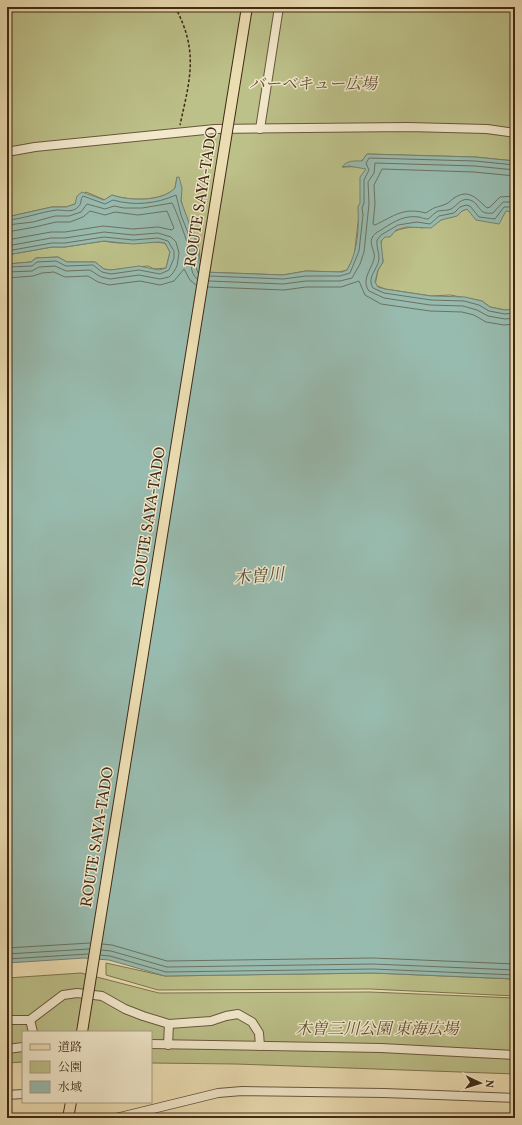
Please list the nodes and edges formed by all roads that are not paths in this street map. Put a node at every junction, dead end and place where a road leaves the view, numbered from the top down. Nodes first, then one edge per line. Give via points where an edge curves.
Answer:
1 (248, 7) edge
2 (279, 7) edge
3 (260, 129) junction
4 (515, 133) edge
5 (7, 152) edge
6 (7, 1020) edge
7 (30, 1020) junction
8 (169, 1024) junction
9 (33, 1031) edge
10 (82, 1031) edge
11 (152, 1044) edge
12 (168, 1045) junction
13 (260, 1046) junction
14 (22, 1047) edge
15 (7, 1049) edge
16 (515, 1055) edge
17 (22, 1094) edge
18 (7, 1095) edge
19 (515, 1098) edge
20 (71, 1103) edge
21 (68, 1118) edge
22 (116, 1118) edge

1 - 10 main road, ROUTE SAYA-TADO, bridge
2 - 3 lane
3 - 4 lane via 487,129
3 - 5 lane via 178,132
6 - 7 lane
7 - 8 lane via 63,995 77,993 102,996 125,1009
7 - 9 lane
8 - 12 lane
8 - 13 lane via 211,1021 238,1014 252,1022 259,1033
11 - 12 lane
12 - 13 lane
13 - 16 lane via 381,1048
14 - 15 lane
17 - 18 lane
19 - 22 lane via 242,1091 218,1093
20 - 21 main road

